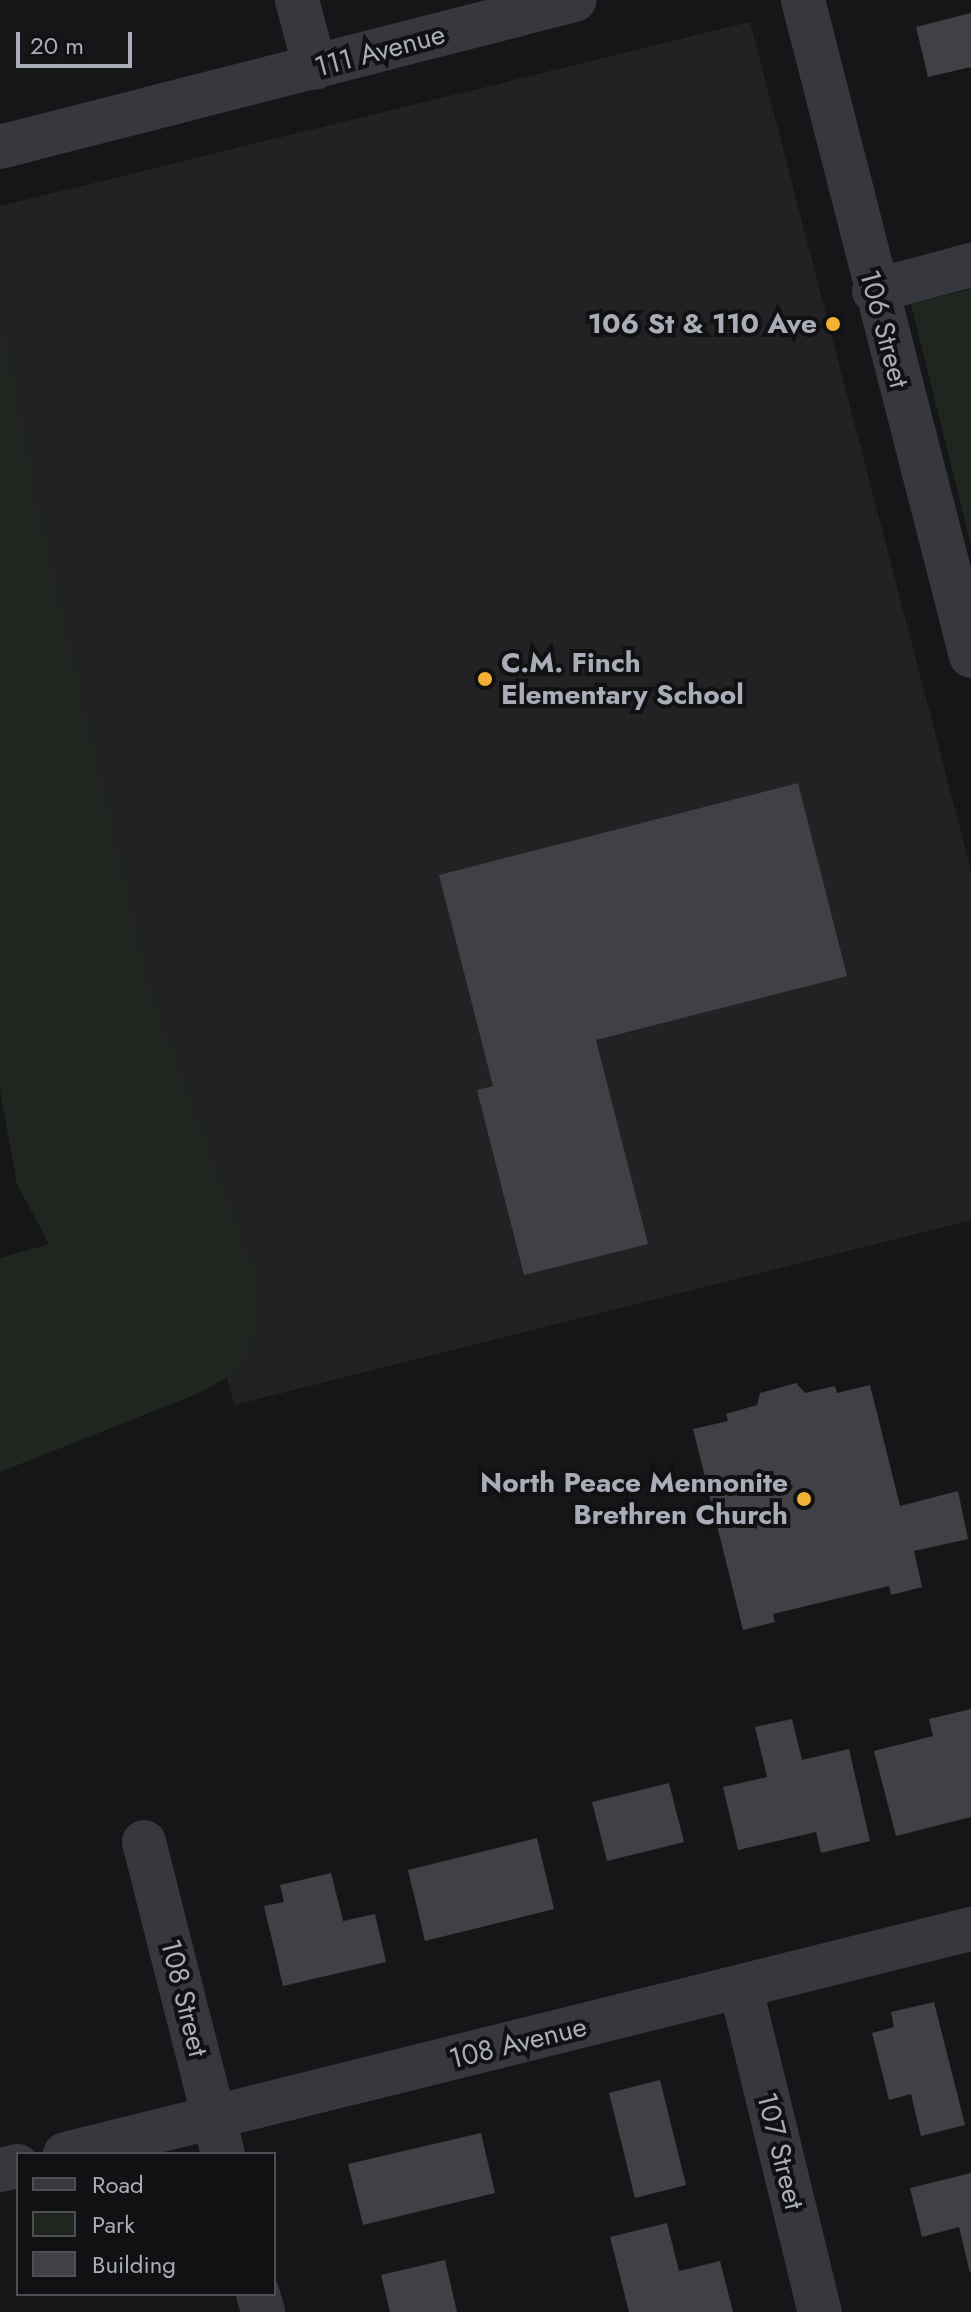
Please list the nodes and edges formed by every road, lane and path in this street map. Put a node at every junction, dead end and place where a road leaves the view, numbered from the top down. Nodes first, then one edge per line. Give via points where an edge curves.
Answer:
1 (297, 0) edge
2 (574, 0) edge
3 (803, 0) edge
4 (315, 68) junction
5 (0, 147) edge
6 (971, 265) edge
7 (874, 291) junction
8 (971, 652) edge
9 (144, 1842) dead end
10 (971, 1929) edge
11 (741, 1989) junction
12 (218, 2135) edge
13 (81, 2152) edge
14 (820, 2312) edge

1 - 4 street
2 - 4 street, 111 Avenue
3 - 7 street, 106 Street
4 - 5 street, 111 Avenue
6 - 7 street
7 - 8 street, 106 Street
9 - 12 street, 108 Street
10 - 11 street, 108 Avenue
11 - 12 street, 108 Avenue
11 - 14 street, 107 Street
12 - 13 street, 108 Avenue

